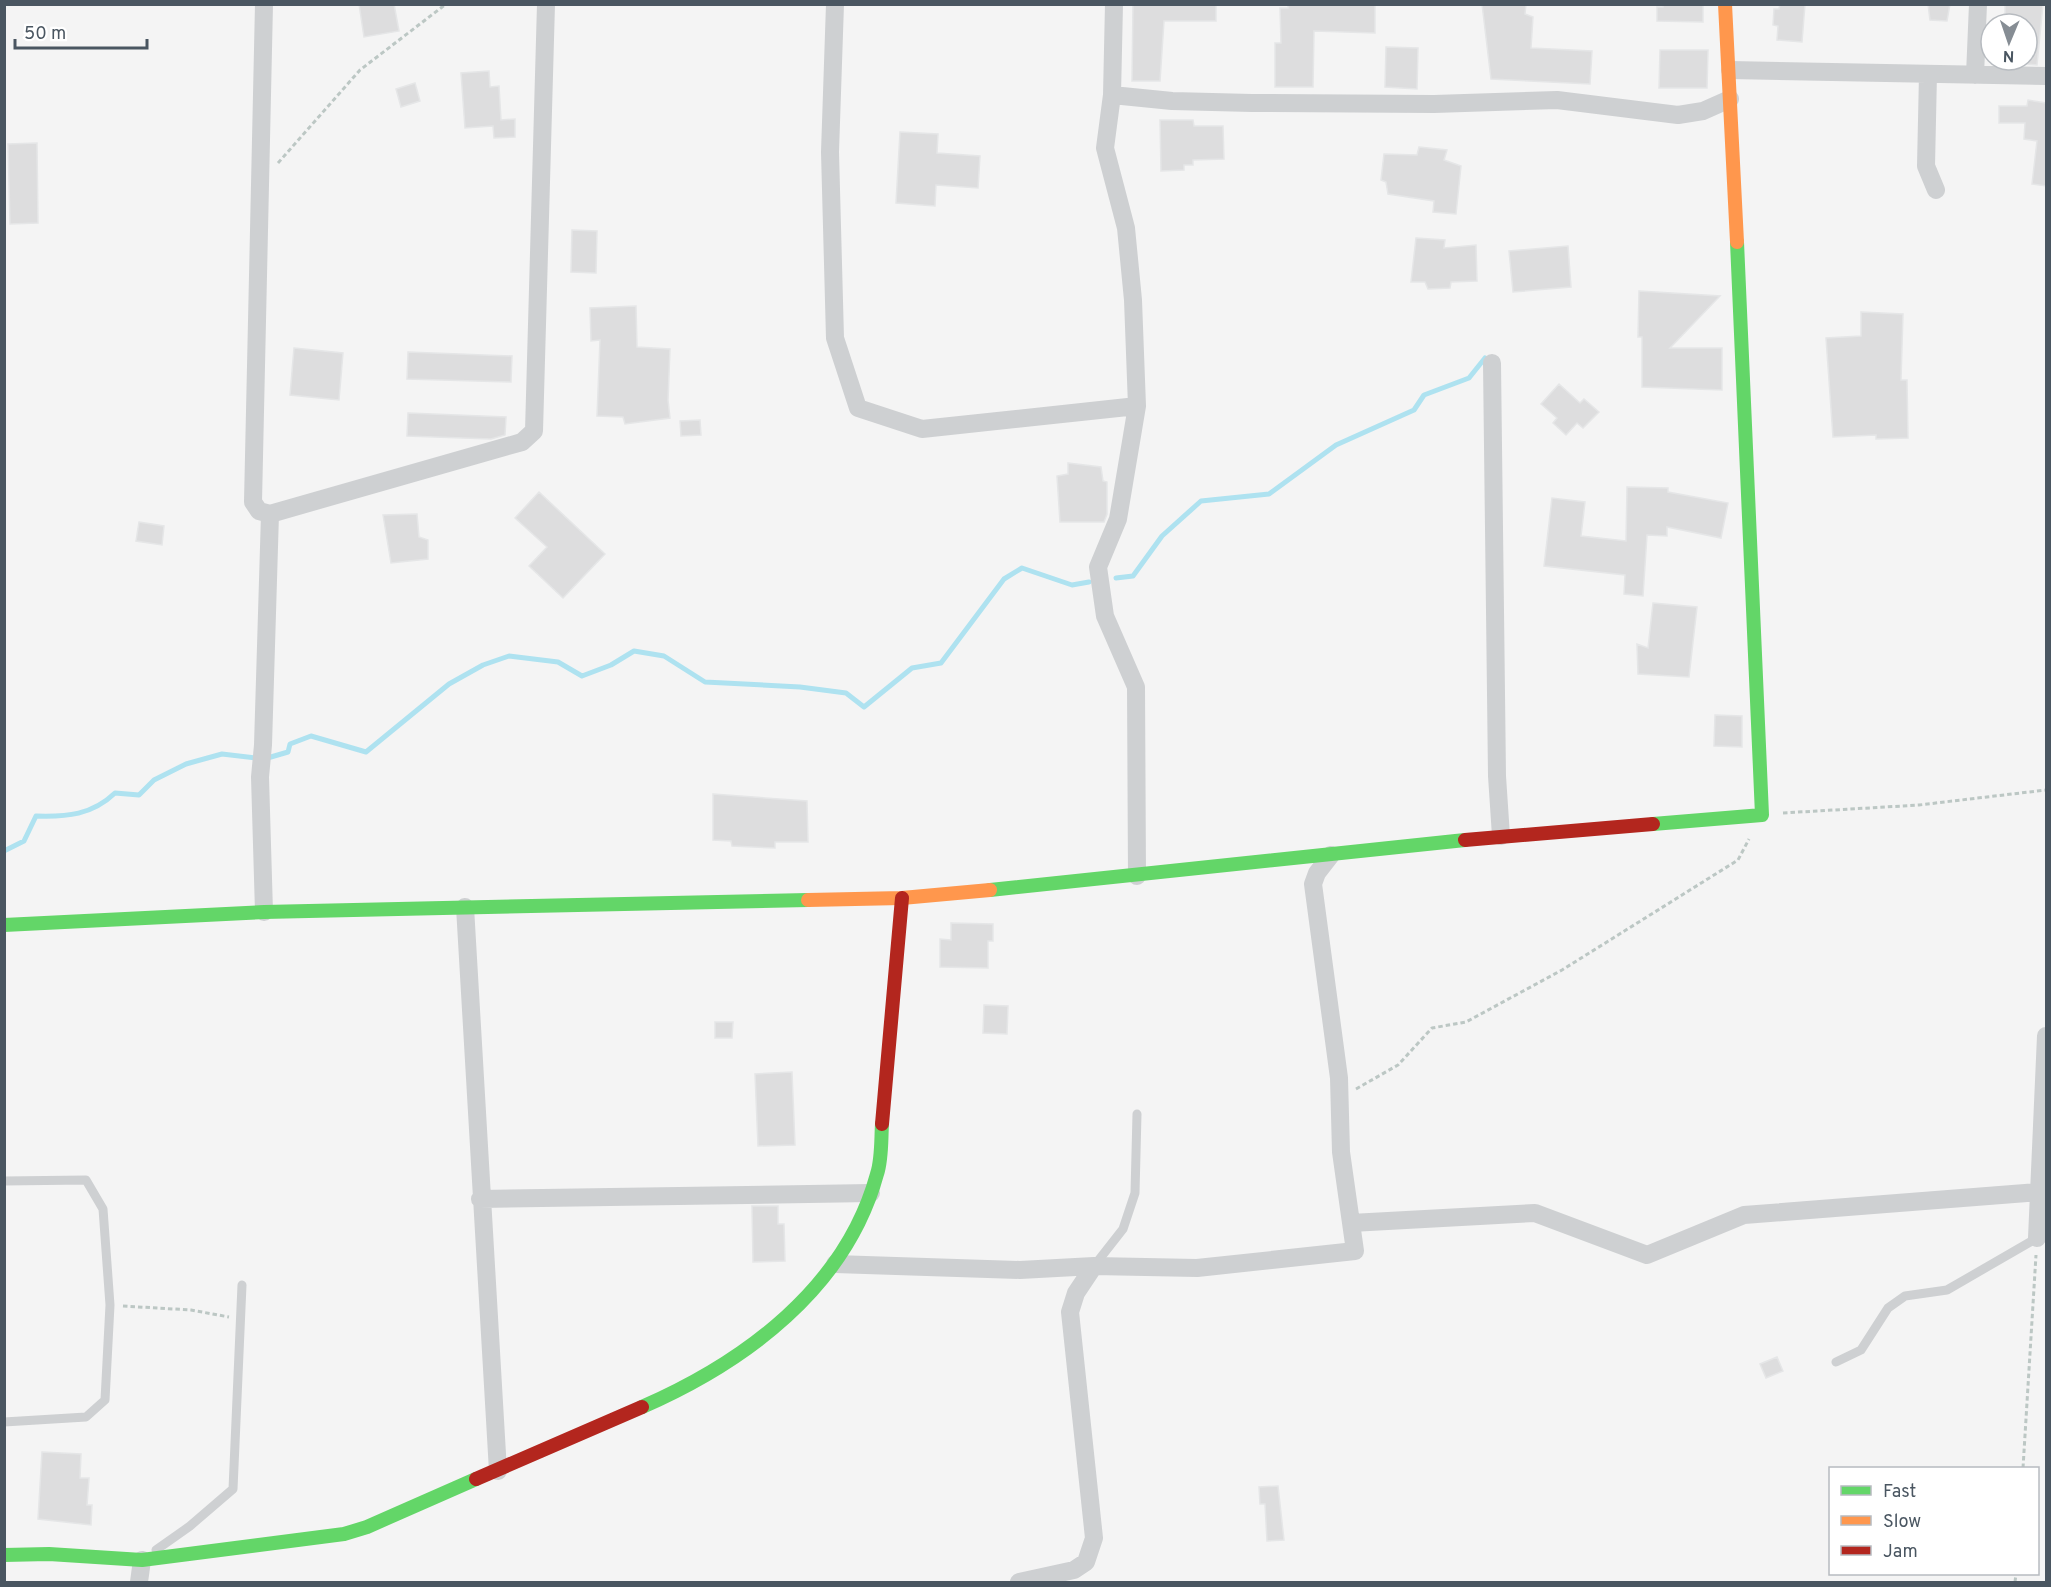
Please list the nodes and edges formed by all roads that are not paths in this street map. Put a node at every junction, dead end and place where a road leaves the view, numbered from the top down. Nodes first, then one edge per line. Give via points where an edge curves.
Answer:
1 (264, 4) edge
2 (546, 4) edge
3 (835, 4) edge
4 (1114, 4) edge
5 (1725, 4) edge
6 (1978, 4) edge
7 (1730, 70) junction
8 (1928, 74) junction
9 (1975, 75) junction
10 (2046, 76) edge
11 (1112, 95) junction
12 (1730, 99) junction
13 (1936, 190) dead end
14 (1492, 363) dead end
15 (1137, 406) junction
16 (270, 514) junction
17 (1501, 836) junction
18 (1331, 855) junction
19 (1137, 876) junction
20 (902, 898) junction
21 (465, 907) junction
22 (264, 912) junction
23 (4, 926) edge
24 (2046, 1036) edge
25 (1137, 1114) dead end
26 (4, 1181) edge
27 (2039, 1192) junction
28 (871, 1193) junction
29 (480, 1199) junction
30 (1352, 1223) junction
31 (2037, 1238) joint
32 (836, 1264) junction
33 (1094, 1266) junction
34 (242, 1285) dead end
35 (1836, 1362) dead end
36 (4, 1422) edge
37 (498, 1471) junction
38 (4, 1555) edge
39 (142, 1560) junction
40 (139, 1582) edge
41 (1019, 1582) edge

1 - 16 street via 253,502 259,511
2 - 16 street via 534,431 522,442
3 - 15 street via 830,152 835,338 858,408 922,429
4 - 11 street
5 - 7 street
6 - 9 street
7 - 8 street
7 - 12 street
8 - 9 street
8 - 13 street via 1926,166
9 - 10 street
11 - 12 street via 1252,103 1557,100 1678,115 1703,111
11 - 15 street via 1105,148 1126,228
12 - 17 street via 1762,815
14 - 17 street
15 - 19 street via 1118,519 1098,567 1106,616 1137,687
16 - 22 street via 260,777
17 - 18 street
18 - 19 street
18 - 30 street via 1313,884
19 - 20 street
20 - 21 street
20 - 28 street via 878,1173
21 - 22 street
21 - 29 street
22 - 23 street
24 - 27 street
25 - 33 lane via 1135,1193 1123,1229
26 - 36 lane via 86,1180 103,1209 110,1305 105,1400 86,1417
27 - 30 street via 1744,1215 1647,1255 1534,1213
27 - 31 street
28 - 29 street
28 - 32 street via 866,1210
29 - 37 street
30 - 33 street via 1355,1251 1197,1268
31 - 35 lane via 1947,1290 1905,1296 1888,1308 1861,1350
32 - 33 street via 1020,1270
32 - 37 street via 801,1304 761,1340 707,1376
33 - 41 street via 1076,1293 1070,1312 1094,1538 1086,1562 1074,1570
34 - 39 lane via 233,1489
37 - 39 street via 344,1534
38 - 39 street
39 - 40 street

